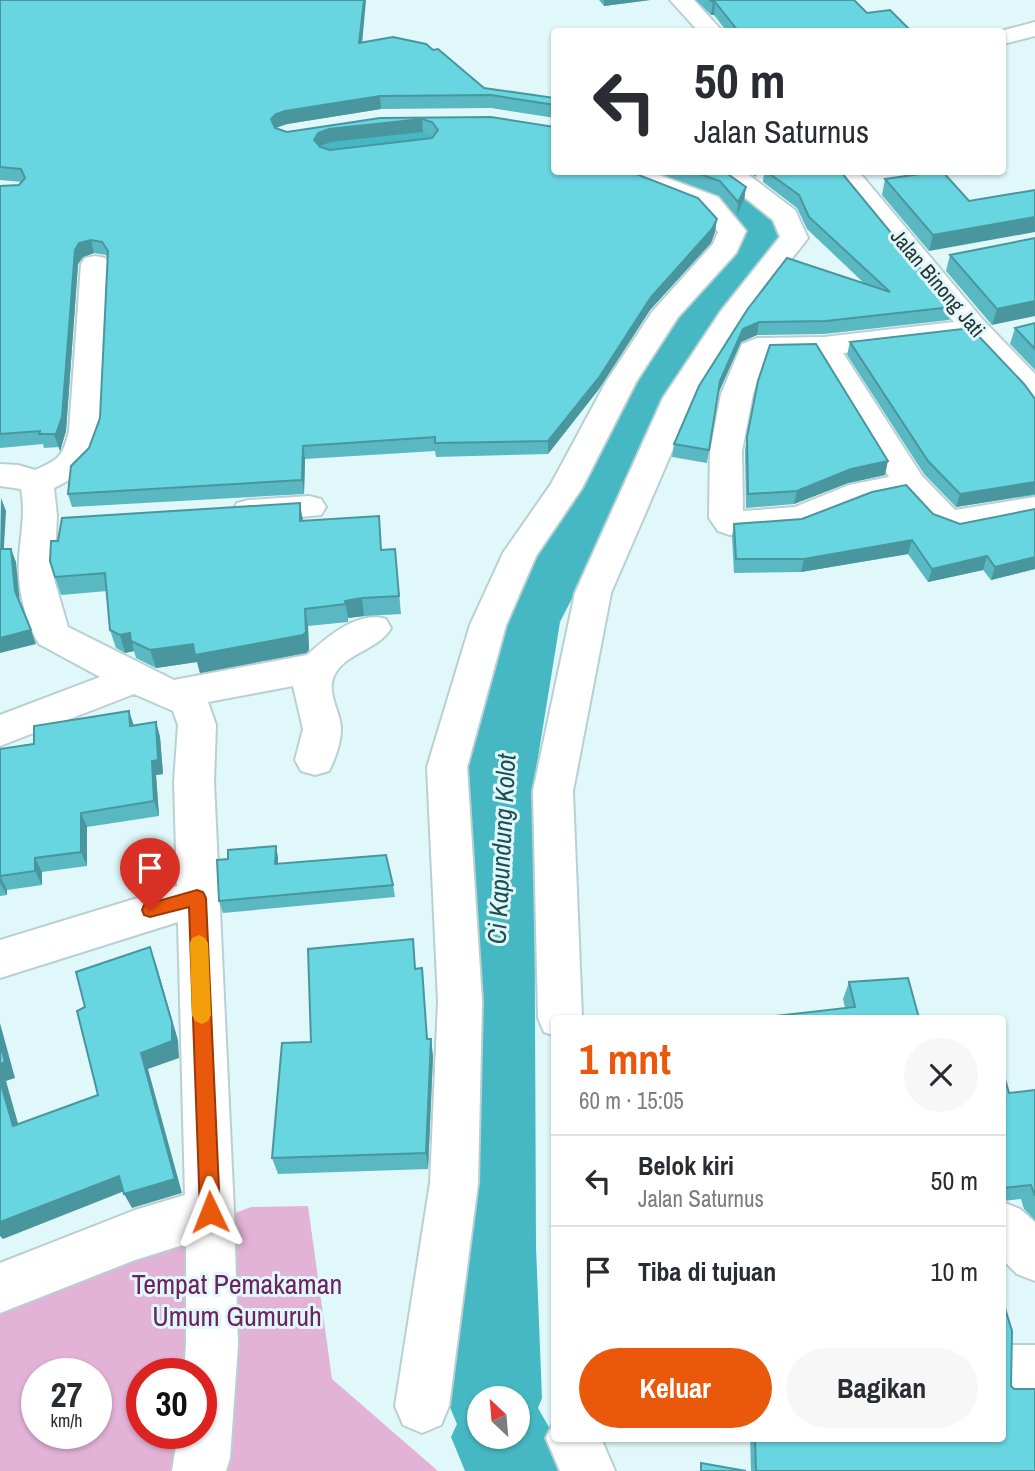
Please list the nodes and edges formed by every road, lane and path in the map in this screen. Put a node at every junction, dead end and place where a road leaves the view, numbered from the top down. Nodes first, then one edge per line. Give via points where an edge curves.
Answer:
1 (681, 0) edge
2 (708, 28) edge
3 (637, 175) edge
4 (730, 175) edge
5 (848, 175) edge
6 (95, 264) dead end
7 (990, 333) junction
8 (824, 346) junction
9 (1035, 392) edge
10 (0, 475) edge
11 (36, 483) junction
12 (910, 484) junction
13 (309, 507) dead end
14 (1035, 508) edge
15 (215, 513) edge
16 (373, 628) dead end
17 (318, 667) junction
18 (135, 679) junction
19 (172, 695) junction
20 (0, 731) edge
21 (315, 760) dead end
22 (197, 898) junction
23 (0, 959) edge
24 (560, 1015) edge
25 (210, 1212) junction
26 (1006, 1229) edge
27 (1035, 1256) edge
28 (0, 1288) edge
29 (1006, 1371) edge
30 (1035, 1371) edge
31 (422, 1406) dead end
32 (575, 1442) edge
33 (199, 1471) edge
34 (587, 1471) edge

1 - 2 street
3 - 31 street via 708,203 732,231 726,247 667,312 647,342 565,488 520,553 488,625 447,767 460,1001 454,1183
4 - 24 street via 785,216 793,238 731,317 679,398 593,593 553,791
5 - 7 street, Jalan Binong Jati via 934,262
6 - 11 street via 80,457
7 - 8 street
7 - 9 street, Jalan Binong Jati
8 - 12 street
8 - 12 street via 752,350 737,394 726,451 728,521 799,518 861,493
10 - 11 street via 18,475
11 - 18 street via 54,522 36,572 52,635
12 - 14 street via 943,518 957,523
13 - 15 street
16 - 17 street
17 - 19 street
17 - 21 street via 312,685 322,729
18 - 19 street
18 - 20 street
19 - 22 street via 186,701 197,725
22 - 23 street
22 - 25 street
25 - 28 street via 135,1235
25 - 33 street via 212,1345
26 - 27 street
29 - 30 street
32 - 34 street

